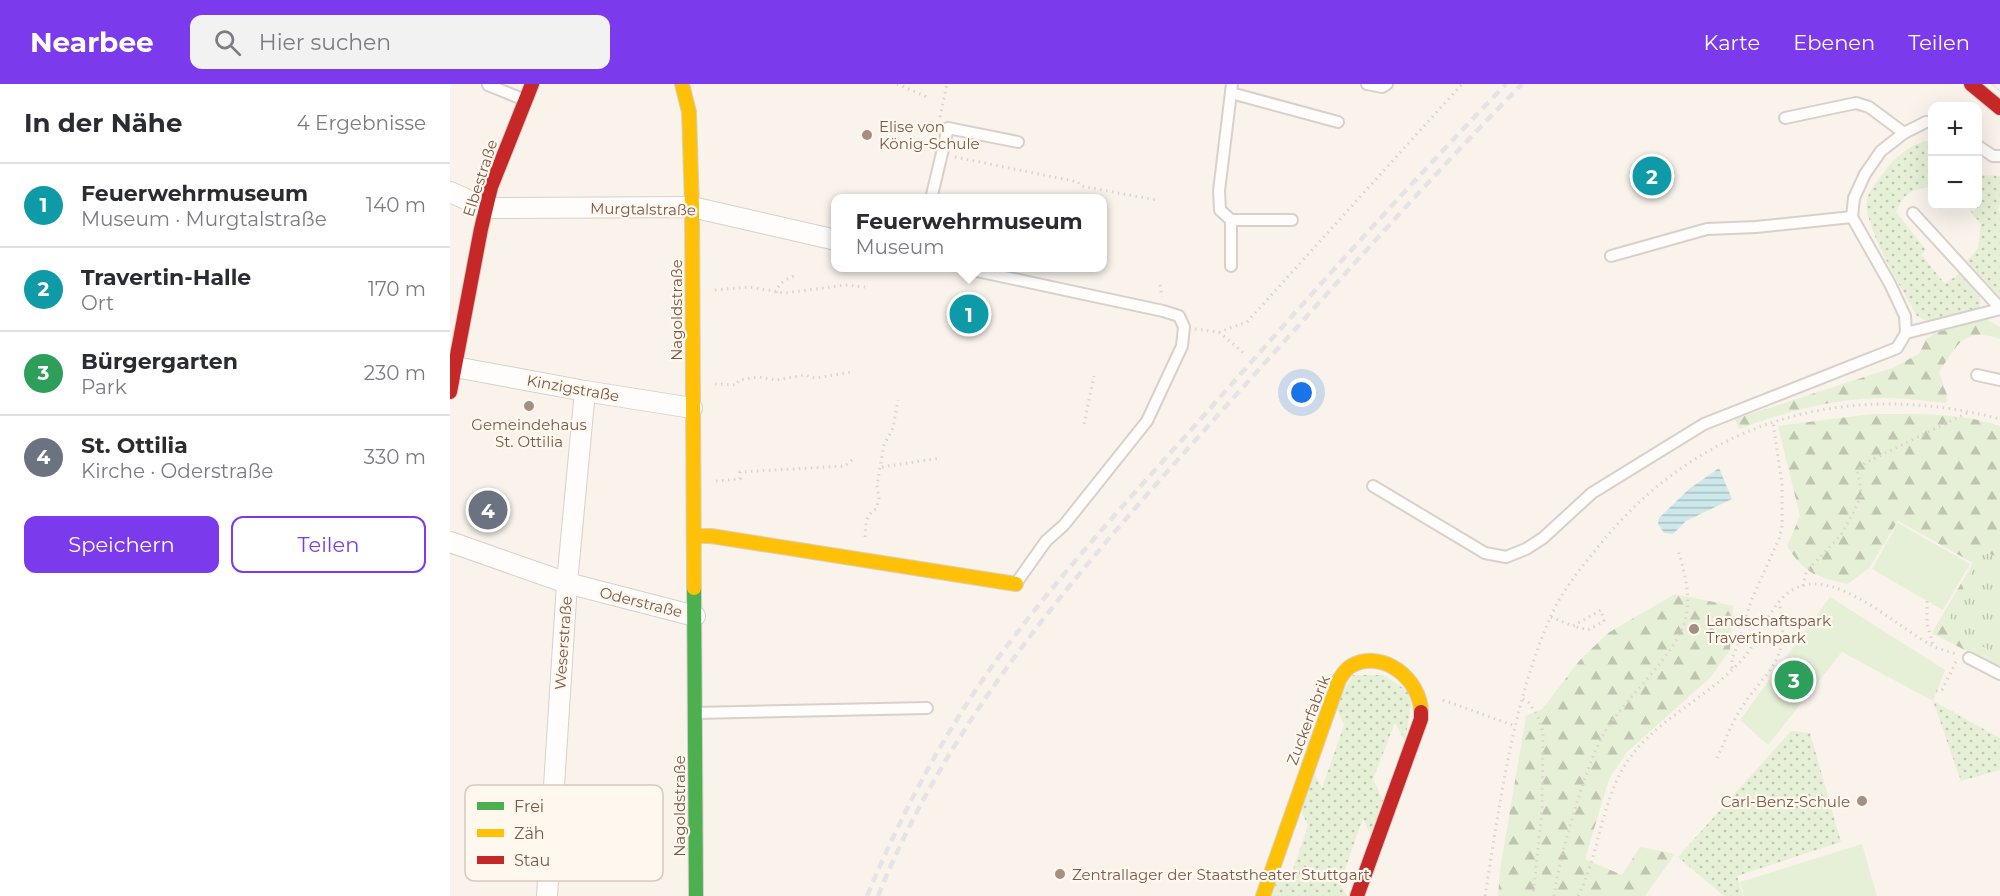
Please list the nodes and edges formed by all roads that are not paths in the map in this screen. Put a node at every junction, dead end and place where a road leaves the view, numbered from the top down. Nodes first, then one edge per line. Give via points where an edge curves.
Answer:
1 (532, 84) edge
2 (682, 84) edge
3 (1367, 84) edge
4 (1387, 84) edge
5 (1971, 84) edge
6 (488, 85) edge
7 (1231, 88) edge
8 (525, 100) junction
9 (2000, 108) edge
10 (1785, 118) dead end
11 (1338, 122) dead end
12 (1928, 122) edge
13 (1904, 134) junction
14 (1018, 142) dead end
15 (1982, 149) edge
16 (2000, 156) edge
17 (450, 192) edge
18 (933, 194) edge
19 (692, 207) junction
20 (486, 208) junction
21 (1913, 213) dead end
22 (1852, 217) junction
23 (1231, 220) junction
24 (1292, 220) dead end
25 (831, 239) edge
26 (1611, 256) dead end
27 (1231, 266) dead end
28 (986, 272) edge
29 (2000, 308) edge
30 (1906, 333) junction
31 (455, 367) junction
32 (1977, 375) dead end
33 (2000, 380) edge
34 (585, 391) junction
35 (450, 392) edge
36 (692, 408) junction
37 (1373, 486) dead end
38 (694, 536) junction
39 (450, 542) edge
40 (567, 583) junction
41 (1016, 584) joint
42 (695, 616) junction
43 (1969, 658) dead end
44 (2000, 674) edge
45 (927, 708) dead end
46 (695, 713) junction
47 (554, 785) edge
48 (548, 881) edge
49 (547, 896) edge
50 (696, 896) edge
51 (1263, 896) edge
52 (1358, 896) edge

1 - 8 street, Elbestraße
2 - 19 street, Nagoldstraße via 689,112
3 - 4 lane
5 - 9 street
6 - 8 lane
7 - 11 lane
7 - 23 lane via 1219,191 1220,210
8 - 20 street, Elbestraße
10 - 13 lane via 1856,103 1869,107
12 - 13 lane
13 - 22 lane via 1881,151 1865,174 1854,198
14 - 18 lane via 948,128
15 - 16 lane
17 - 20 street, Murgtalstraße
19 - 20 street, Murgtalstraße
19 - 25 street, Murgtalstraße
19 - 36 street, Nagoldstraße
20 - 31 street, Elbestraße
21 - 29 lane
22 - 26 lane via 1707,229
22 - 30 lane via 1905,316
23 - 24 lane
23 - 27 lane
28 - 41 lane via 1163,310 1179,316 1184,327 1182,346 1147,421 1064,525 1046,541
29 - 30 lane
30 - 37 lane via 1897,348 1704,424 1592,493 1543,538 1506,557 1485,553
31 - 34 street, Kinzigstraße
31 - 35 street, Elbestraße
32 - 33 lane
34 - 36 street, Kinzigstraße
34 - 40 street, Weserstraße
36 - 38 street, Nagoldstraße
38 - 41 street
38 - 42 street, Nagoldstraße
39 - 40 street, Oderstraße
40 - 42 street, Oderstraße
40 - 47 street, Weserstraße
42 - 46 street, Nagoldstraße
43 - 44 lane
45 - 46 lane
46 - 50 street, Nagoldstraße
48 - 49 street, Weserstraße
51 - 52 street, Zuckerfabrik via 1339,680 1350,667 1367,661 1390,665 1406,676 1421,703 1421,719

